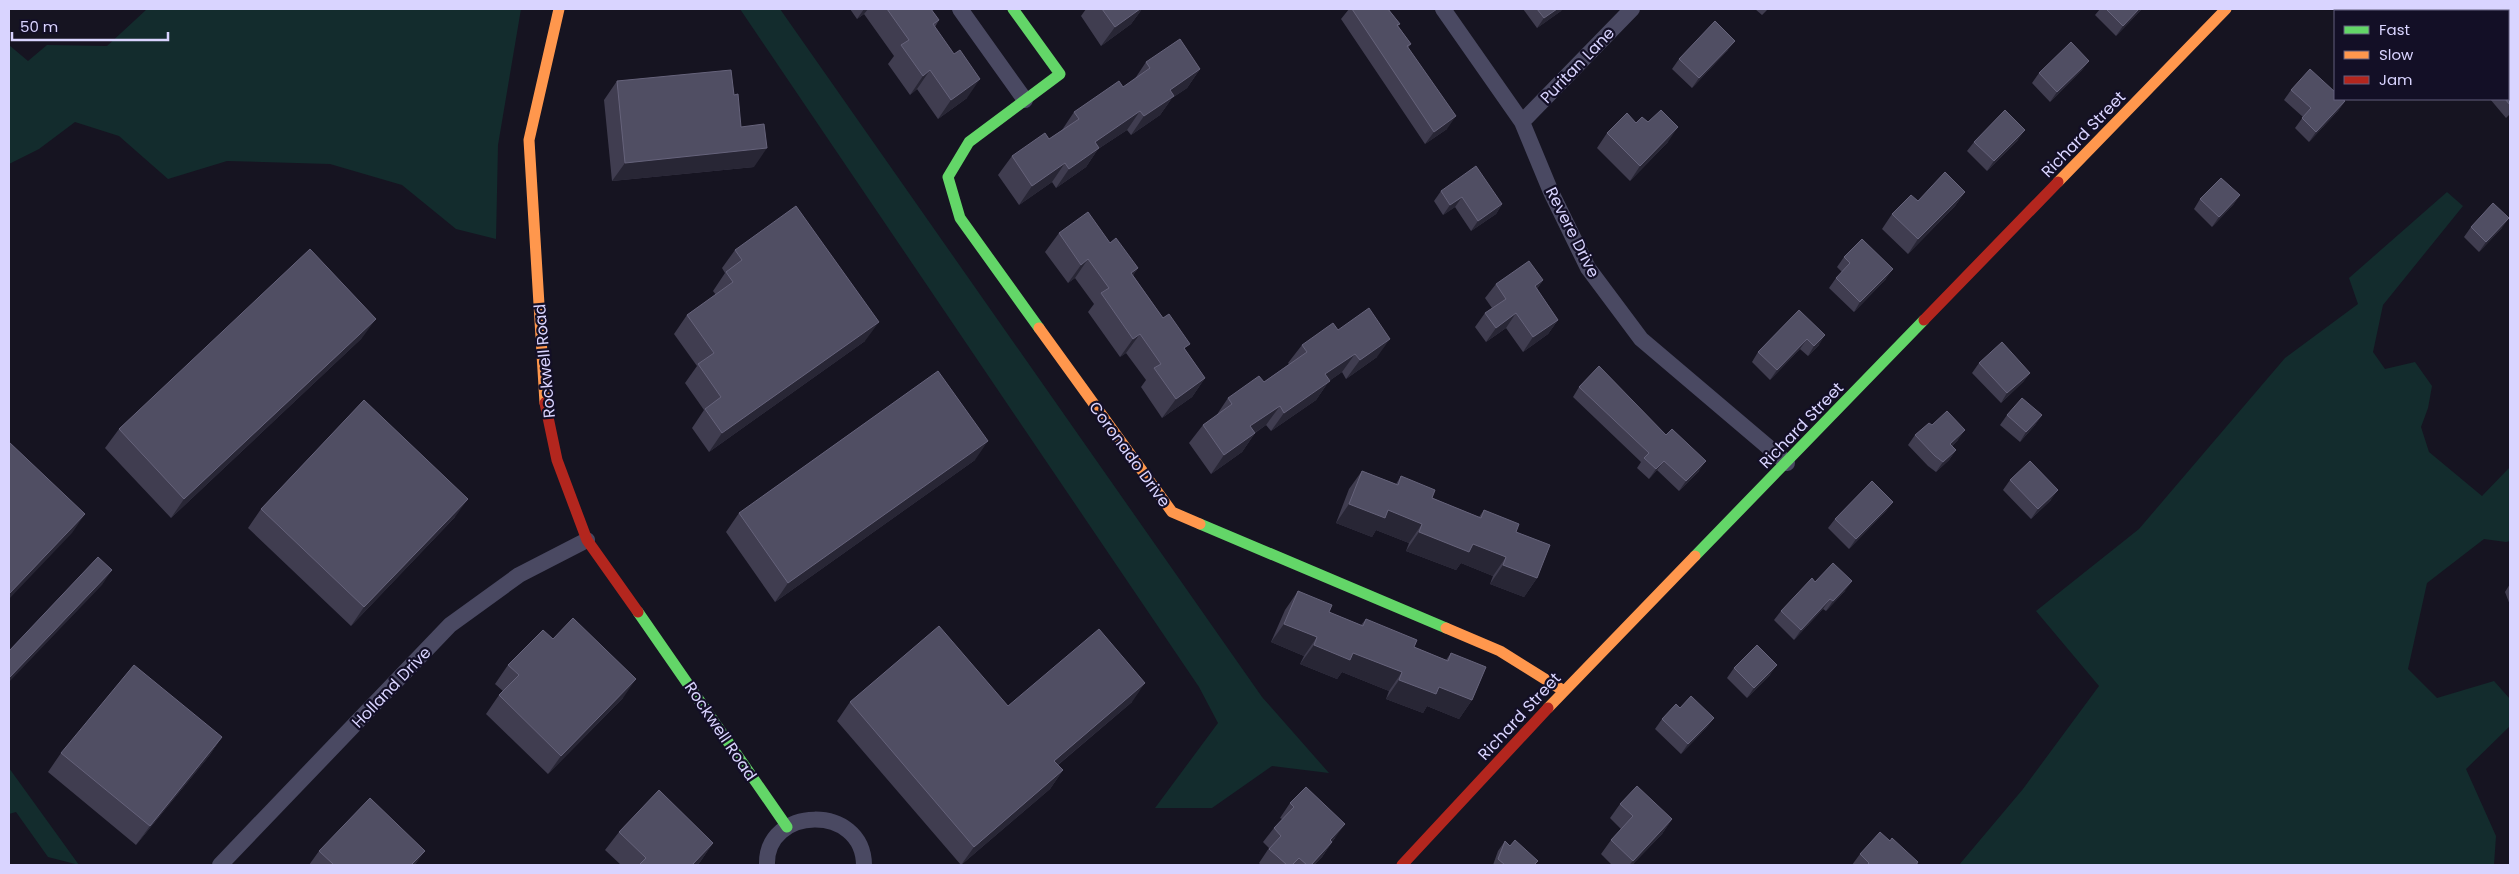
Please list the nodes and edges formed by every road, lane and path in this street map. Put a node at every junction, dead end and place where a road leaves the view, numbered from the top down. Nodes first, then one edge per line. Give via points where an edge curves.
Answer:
1 (559, 9) edge
2 (960, 9) edge
3 (1013, 9) edge
4 (1443, 9) edge
5 (1632, 9) edge
6 (2226, 9) edge
7 (1025, 100) junction
8 (1522, 122) junction
9 (1787, 463) junction
10 (587, 540) junction
11 (1564, 691) junction
12 (787, 827) junction
13 (220, 865) edge
14 (767, 865) edge
15 (864, 865) edge
16 (1402, 865) edge

1 - 10 street, Rockwell Road via 543,70 529,150 544,399 556,460
2 - 7 street
3 - 7 street, Coronado Drive via 1060,74
4 - 8 street, Revere Drive
5 - 8 street, Puritan Lane
6 - 9 street, Richard Street
7 - 11 street, Coronado Drive via 969,142 948,177 960,218 1172,512 1500,651
8 - 9 street, Revere Drive via 1588,268 1641,339
9 - 11 street, Richard Street
10 - 12 street, Rockwell Road
10 - 13 street, Holland Drive via 519,575 450,625
11 - 16 street, Richard Street
12 - 14 street via 774,841 766,859
12 - 15 street via 805,819 824,819 842,826 856,839 864,856

